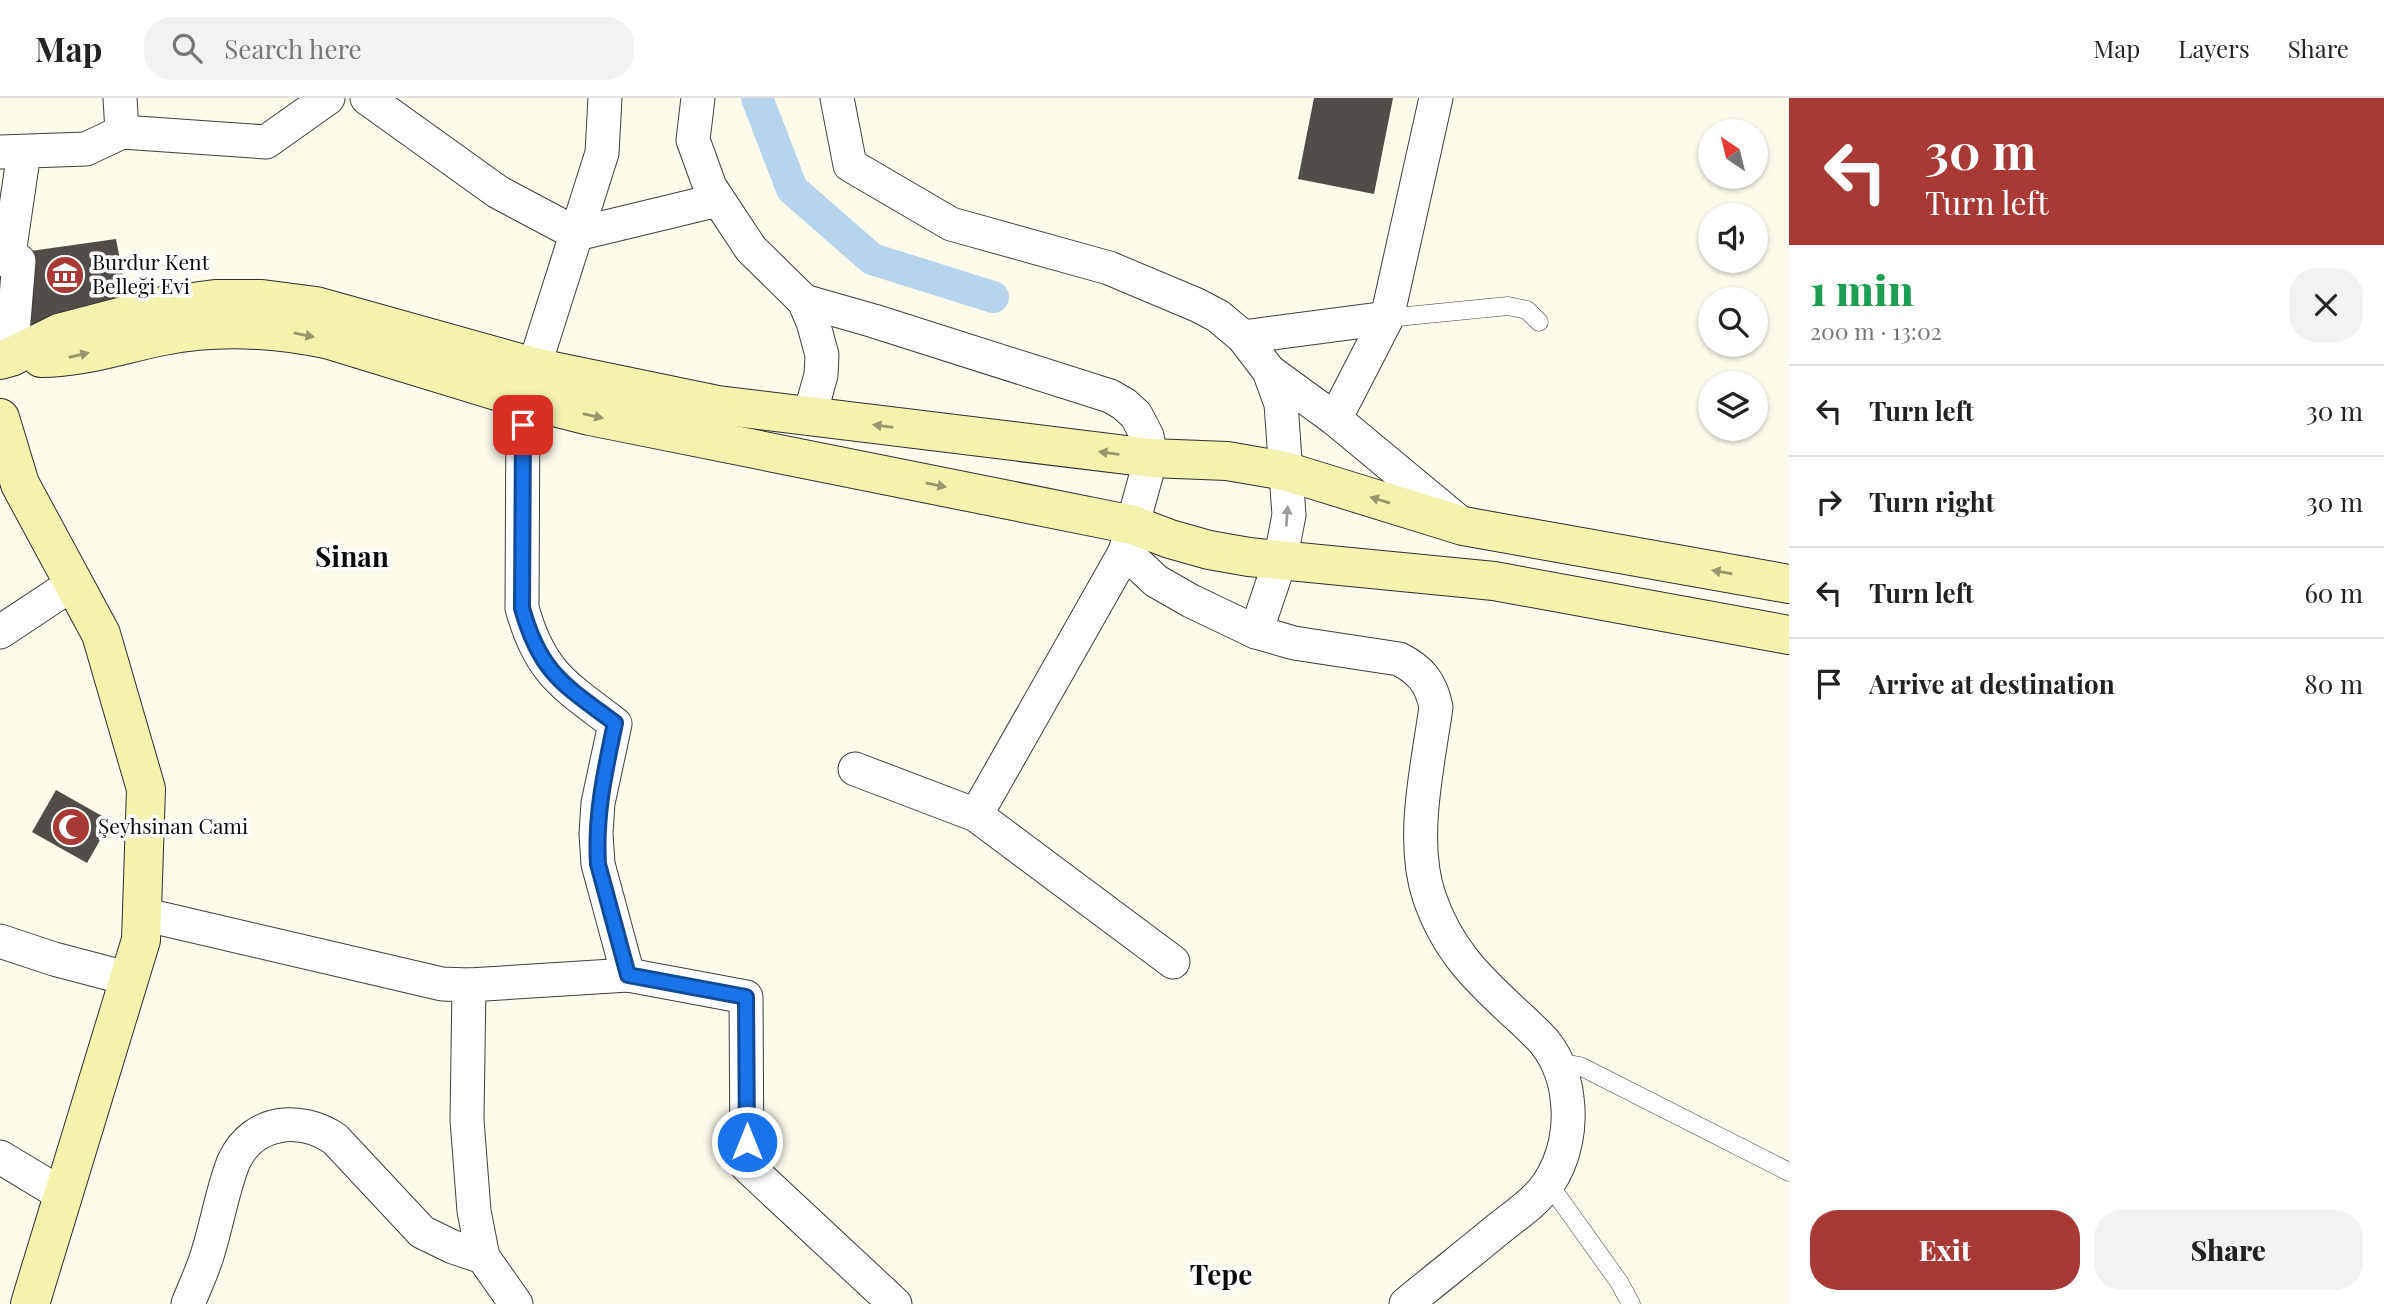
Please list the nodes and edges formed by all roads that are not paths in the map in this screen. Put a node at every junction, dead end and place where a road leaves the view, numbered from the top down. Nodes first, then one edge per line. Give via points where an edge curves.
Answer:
1 (120, 98) edge
2 (328, 98) edge
3 (366, 98) edge
4 (605, 98) edge
5 (698, 98) edge
6 (837, 98) edge
7 (1436, 98) edge
8 (122, 132) junction
9 (12, 152) edge
10 (719, 200) junction
11 (577, 234) junction
12 (804, 301) junction
13 (1387, 318) junction
14 (1539, 321) dead end
15 (1243, 337) junction
16 (6, 359) edge
17 (1269, 372) junction
18 (528, 383) junction
19 (0, 418) edge
20 (809, 418) junction
21 (1335, 419) junction
22 (1151, 458) junction
23 (1285, 471) junction
24 (1463, 526) junction
25 (1129, 538) junction
26 (1280, 561) junction
27 (74, 583) junction
28 (1789, 584) edge
29 (0, 632) edge
30 (1256, 632) junction
31 (1789, 635) edge
32 (855, 769) dead end
33 (976, 815) junction
34 (142, 914) junction
35 (0, 941) edge
36 (1173, 962) dead end
37 (628, 975) junction
38 (130, 979) junction
39 (469, 985) junction
40 (1557, 1062) junction
41 (0, 1157) edge
42 (1789, 1172) edge
43 (1549, 1184) junction
44 (62, 1195) junction
45 (483, 1257) junction
46 (30, 1304) edge
47 (188, 1304) edge
48 (516, 1304) edge
49 (895, 1304) edge
50 (1406, 1304) edge
51 (1631, 1304) edge

1 - 8 street
2 - 8 street via 266,142
3 - 11 street via 498,192
4 - 11 street via 602,153
5 - 10 street via 694,140
6 - 15 street via 850,165 951,224 1109,268 1197,305
7 - 13 street
8 - 9 street via 86,149
9 - 16 street via 8,261 19,261
10 - 11 street
10 - 12 street via 751,249
11 - 18 street
12 - 20 street via 822,355
12 - 22 street via 1110,396 1136,415
13 - 14 lane via 1508,306 1527,310
13 - 15 street
13 - 21 street
15 - 17 street
16 - 18 main road via 59,333 162,306 262,299 316,306
17 - 21 street
17 - 23 street via 1281,404
18 - 20 main road
18 -> 25 main road via 657,431
18 - 37 street via 522,608 529,635 559,681 615,723 596,834 598,864
19 - 27 main road via 20,484
22 -> 20 main road
21 - 24 street
22 - 23 main road via 1227,461
22 - 25 street
24 -> 23 main road
26 -> 23 street via 1289,515
28 -> 24 main road
25 - 26 main road via 1170,539
25 - 30 street via 1156,581
25 - 33 street
26 - 30 street
26 - 31 main road via 1494,581
27 - 29 street
27 - 34 main road via 101,634 146,789
30 - 40 street via 1294,643 1399,659 1425,677 1436,706 1421,822 1427,893 1458,957 1542,1039
32 - 33 street
33 - 36 street
34 - 38 main road via 141,940
34 - 39 street via 442,984
35 - 38 street
37 - 39 street
37 - 49 street via 746,997 747,1166
38 - 44 main road
39 - 45 street via 467,1120 474,1211
40 - 42 lane via 1580,1066
40 - 43 street via 1569,1117 1564,1149
41 - 44 street
43 - 50 street via 1538,1198
43 - 51 lane
44 - 46 main road
45 - 47 street via 422,1232 321,1129 288,1124 257,1135 234,1161
45 - 48 street

